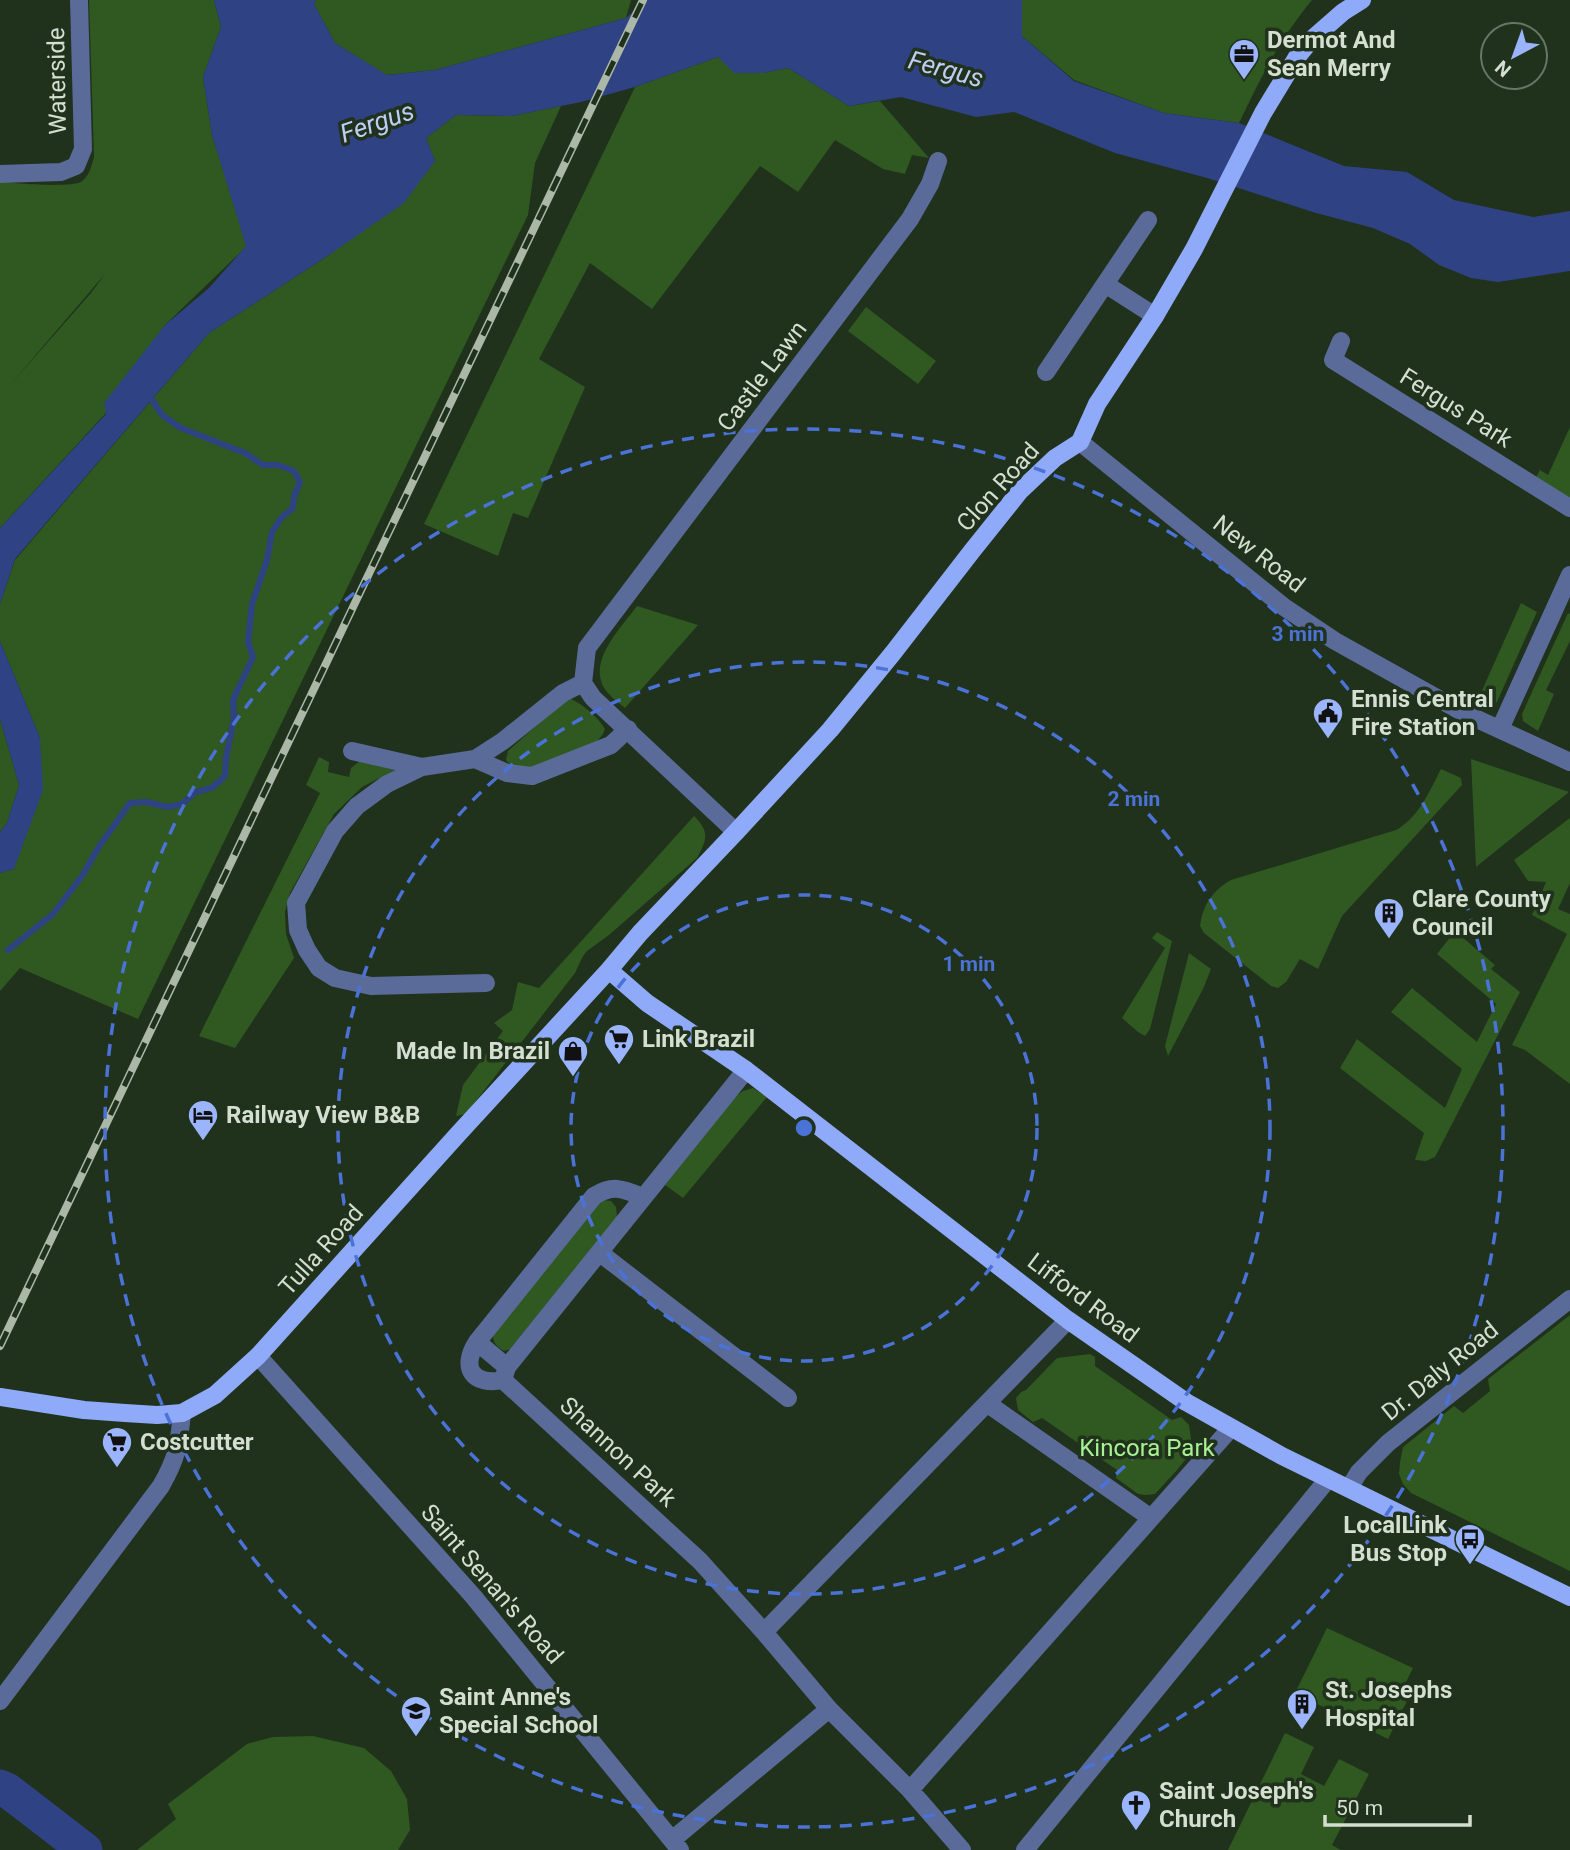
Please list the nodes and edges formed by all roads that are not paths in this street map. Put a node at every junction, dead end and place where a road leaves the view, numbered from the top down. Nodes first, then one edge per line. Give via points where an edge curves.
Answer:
1 (79, 0) edge
2 (1362, 0) edge
3 (939, 161) dead end
4 (0, 174) edge
5 (1149, 220) dead end
6 (1105, 284) junction
7 (1154, 316) junction
8 (1341, 341) dead end
9 (1046, 372) dead end
10 (1080, 442) junction
11 (1570, 508) edge
12 (1570, 575) edge
13 (583, 683) junction
14 (628, 729) junction
15 (1500, 729) junction
16 (352, 751) dead end
17 (475, 759) junction
18 (1570, 762) edge
19 (422, 767) junction
20 (736, 832) junction
21 (609, 970) junction
22 (486, 983) dead end
23 (746, 1070) junction
24 (643, 1197) junction
25 (600, 1253) junction
26 (1570, 1299) edge
27 (1068, 1320) junction
28 (477, 1342) junction
29 (258, 1356) junction
30 (505, 1373) junction
31 (0, 1397) edge
32 (788, 1398) dead end
33 (988, 1404) junction
34 (182, 1413) junction
35 (1231, 1428) junction
36 (1328, 1479) junction
37 (1349, 1489) junction
38 (1151, 1518) junction
39 (1570, 1597) edge
40 (764, 1632) junction
41 (0, 1701) edge
42 (830, 1710) junction
43 (910, 1790) junction
44 (676, 1845) edge
45 (962, 1850) edge
46 (1025, 1850) edge

1 - 4 street, Waterside via 83,149 76,166 61,173
2 - 7 main road via 1311,40 1297,57 1263,113 1195,249
3 - 13 street, Castle Lawn via 910,219 587,648
5 - 6 street
6 - 7 street
6 - 9 street
7 - 10 main road via 1097,404
8 - 11 street, Fergus Park via 1334,360
10 - 15 street, New Road via 1284,607 1356,653
10 - 20 main road, Clon Road via 1020,491 830,730
12 - 15 street
13 - 14 street
13 - 17 street
14 - 17 street via 611,745 532,776 507,773
14 - 20 street
15 - 18 street, New Road
16 - 19 street
17 - 19 street
19 - 22 street via 357,806 335,831 296,903 298,930 319,968 335,978 371,986
20 - 21 main road, Clon Road
21 - 23 main road, Lifford Road via 647,1003
21 - 29 main road, Tulla Road
23 - 24 street
23 - 27 main road, Lifford Road
24 - 25 street
24 - 28 street via 618,1188 594,1196
25 - 30 street
25 - 32 street
26 - 37 street, Dr. Daly Road via 1388,1443
27 - 33 street
27 - 35 main road, Lifford Road
28 - 30 street, Shannon Park
28 - 30 street, Shannon Park via 468,1362 470,1371 492,1382
29 - 34 main road, Tulla Road via 215,1395
29 - 44 street, Saint Senan's Road via 474,1597
30 - 40 street, Shannon Park via 700,1561
31 - 34 main road, Tulla Road via 84,1410
33 - 38 street
33 - 40 street
34 - 41 street via 179,1444 161,1486
35 - 36 main road, Lifford Road
35 - 38 street
36 - 37 main road, Lifford Road
36 - 46 street
37 - 39 main road, Lifford Road
38 - 43 street
40 - 42 street
42 - 43 street
42 - 44 street
43 - 45 street

